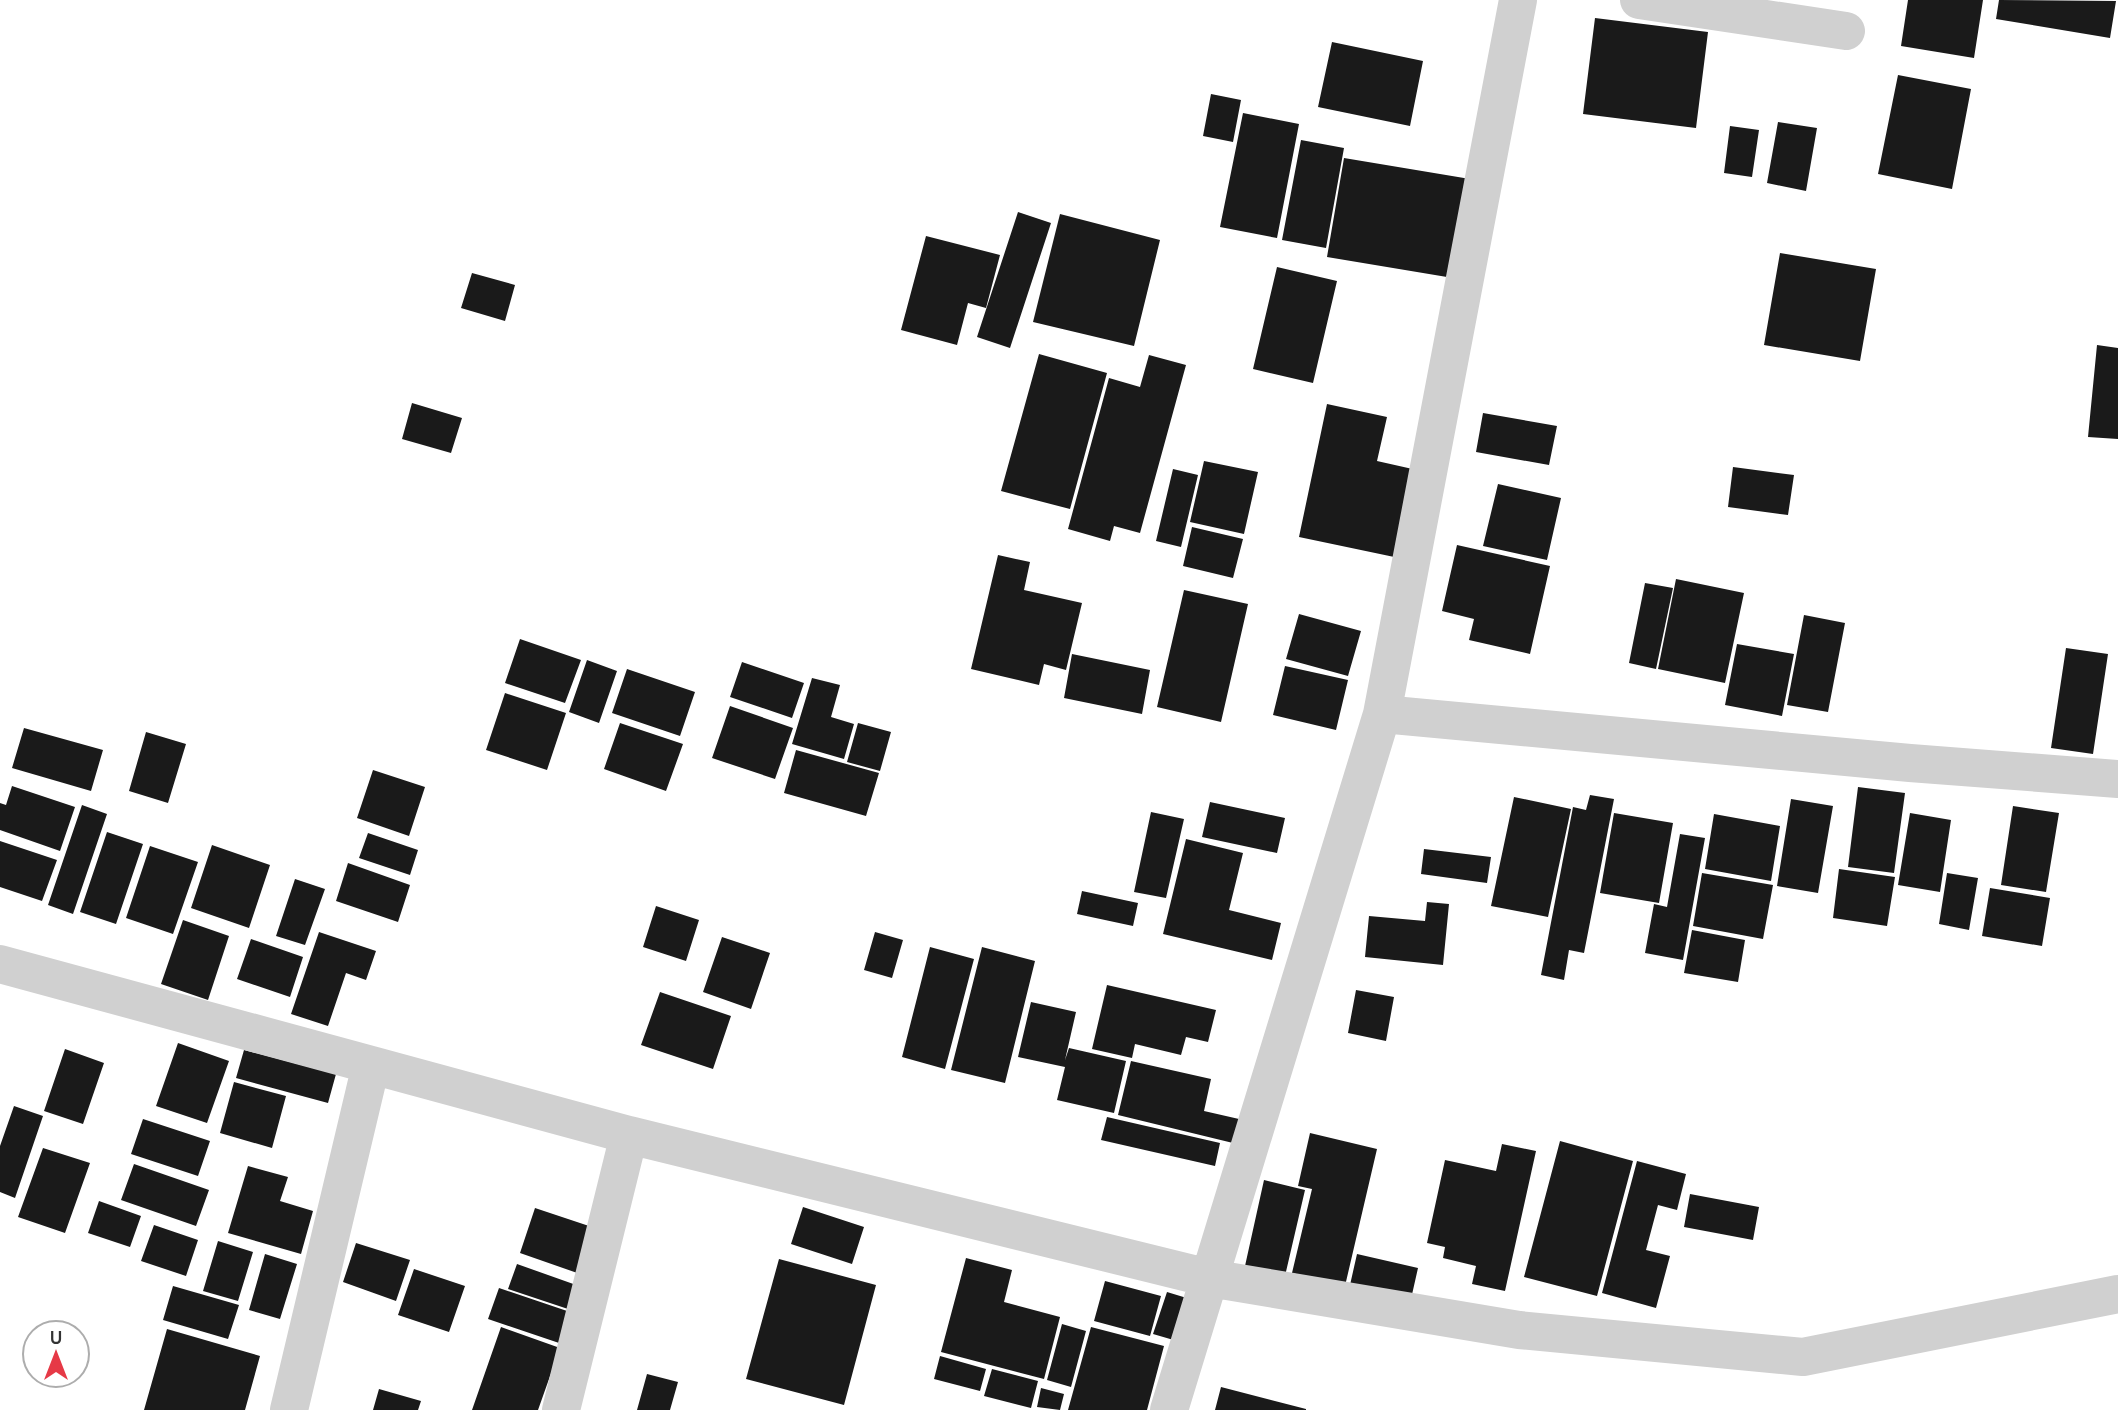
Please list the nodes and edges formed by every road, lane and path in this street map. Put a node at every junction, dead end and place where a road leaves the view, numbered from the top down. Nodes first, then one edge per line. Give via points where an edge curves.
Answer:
1 (1518, 0) edge
2 (1639, 0) edge
3 (1846, 31) dead end
4 (1382, 714) junction
5 (2118, 779) edge
6 (0, 964) edge
7 (371, 1065) junction
8 (629, 1135) junction
9 (1209, 1278) junction
10 (2118, 1294) edge
11 (289, 1410) edge
12 (561, 1410) edge
13 (1169, 1410) edge

1 - 4 street
2 - 3 street
4 - 5 street
4 - 9 street
6 - 7 street
7 - 8 street
7 - 11 street
8 - 9 street
8 - 12 street
9 - 10 street via 1519,1330 1803,1357
9 - 13 street

